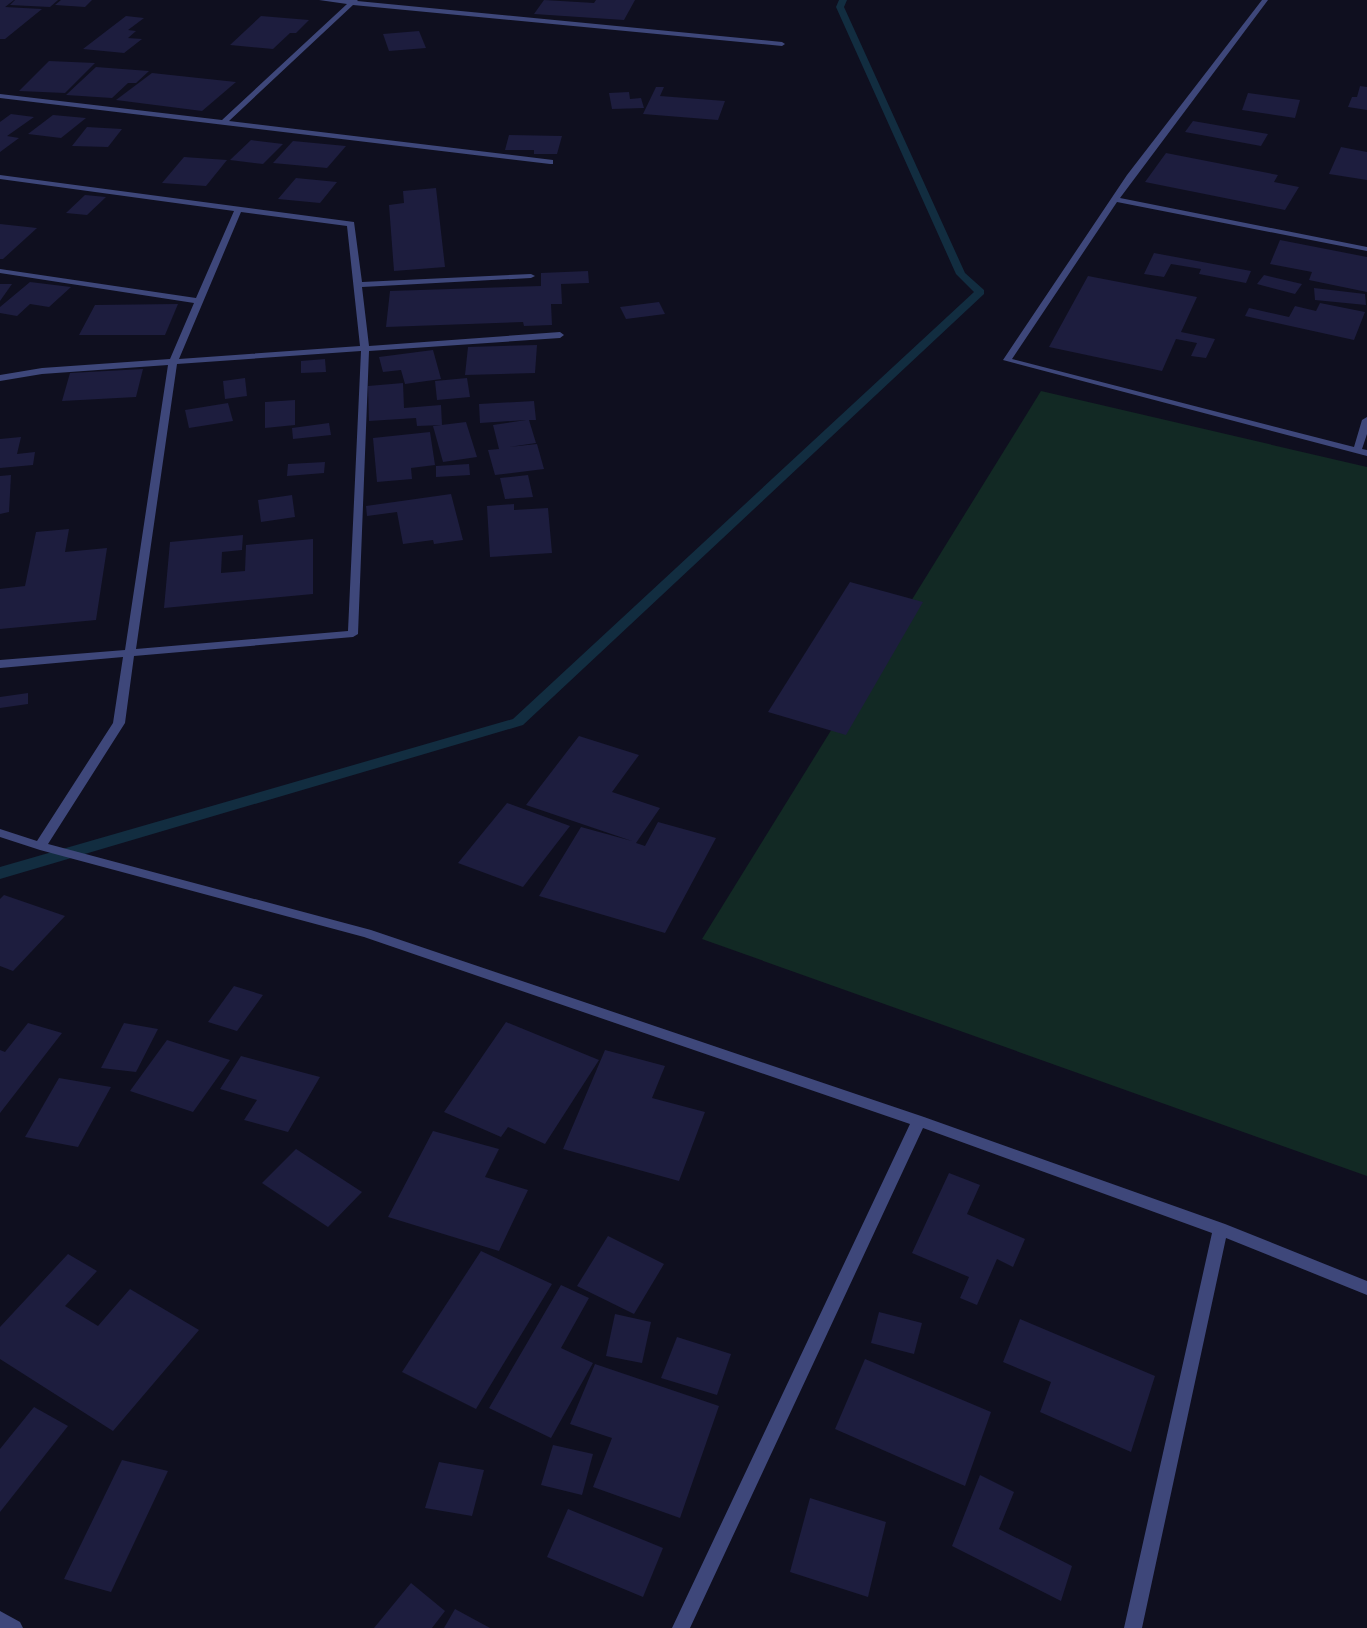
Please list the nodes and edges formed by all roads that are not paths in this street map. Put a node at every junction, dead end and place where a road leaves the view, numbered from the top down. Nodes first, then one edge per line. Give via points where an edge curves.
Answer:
1 (321, 0) edge
2 (1265, 0) edge
3 (354, 1) edge
4 (782, 44) dead end
5 (0, 96) edge
6 (223, 123) junction
7 (550, 162) dead end
8 (0, 177) edge
9 (1115, 200) junction
10 (238, 209) junction
11 (1367, 249) edge
12 (0, 271) edge
13 (531, 276) dead end
14 (358, 285) junction
15 (199, 301) junction
16 (560, 335) dead end
17 (365, 350) junction
18 (173, 363) junction
19 (0, 378) edge
20 (1367, 420) edge
21 (1357, 451) junction
22 (1367, 453) edge
23 (130, 653) junction
24 (0, 664) edge
25 (0, 833) edge
26 (40, 846) junction
27 (919, 1121) junction
28 (1220, 1228) junction
29 (1367, 1288) edge
30 (0, 1620) edge
31 (14, 1628) edge
32 (681, 1628) edge
33 (1133, 1628) edge

1 - 3 street
2 - 9 street
3 - 4 street
3 - 6 street
5 - 6 street
6 - 7 street
8 - 10 street
9 - 11 street
9 - 21 street via 1007,360
10 - 14 street via 351,224
10 - 15 street
12 - 15 street
13 - 14 street
14 - 17 street
15 - 18 street
16 - 17 street
17 - 18 street
17 - 23 street via 353,634
18 - 19 street via 42,371
18 - 23 street
20 - 21 street
21 - 22 street
23 - 24 street
23 - 26 street via 119,723
25 - 26 street
26 - 27 street via 366,933
27 - 28 street
27 - 32 street
28 - 29 street
28 - 33 street
30 - 31 street

